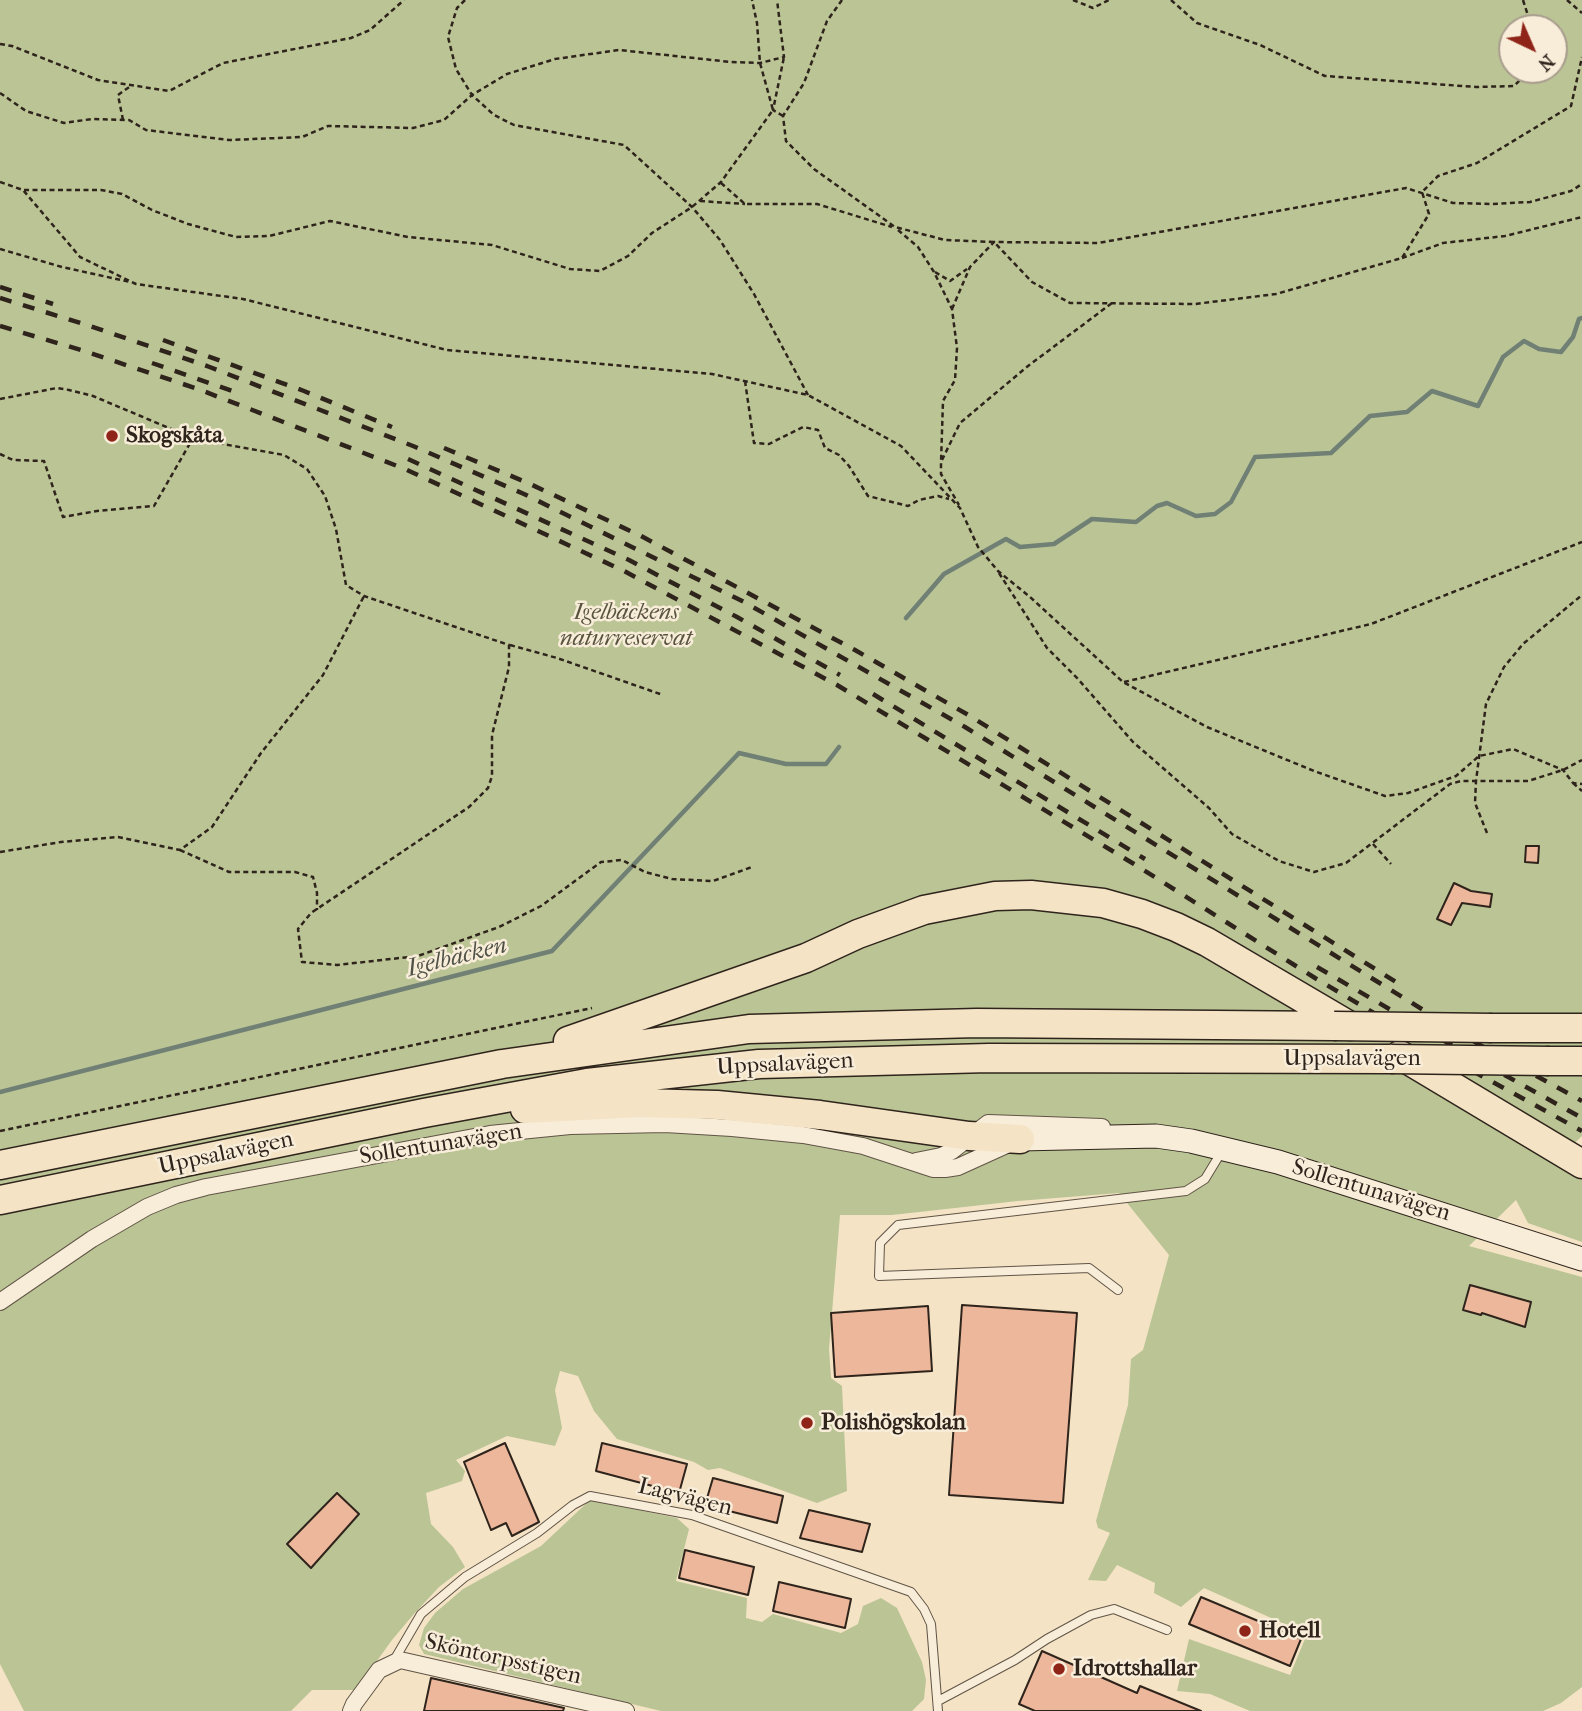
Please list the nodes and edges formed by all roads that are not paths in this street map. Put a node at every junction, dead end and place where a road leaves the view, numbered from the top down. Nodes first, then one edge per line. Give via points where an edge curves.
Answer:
1 (1582, 1028) edge
2 (1582, 1061) edge
3 (502, 1064) junction
4 (424, 1113) junction
5 (969, 1136) junction
6 (1156, 1136) junction
7 (1020, 1139) junction
8 (1223, 1149) junction
9 (912, 1162) junction
10 (1582, 1164) edge
11 (0, 1165) edge
12 (0, 1200) edge
13 (1582, 1259) edge
14 (1118, 1290) dead end
15 (0, 1302) edge
16 (1167, 1630) dead end
17 (391, 1664) junction
18 (938, 1701) junction
19 (351, 1711) edge
20 (626, 1711) edge
21 (938, 1711) edge

1 - 3 highway, Uppsalavägen, bridge via 977,1023 749,1029
2 - 4 highway, Uppsalavägen, bridge via 989,1058 759,1064 587,1083
3 - 10 highway via 806,958 924,910 995,896 1068,898 1142,914 1207,942
3 - 11 highway, Uppsalavägen
4 - 5 highway via 639,1103 717,1105
4 - 12 highway, Uppsalavägen
5 - 6 street, Sollentunavägen via 998,1121 1113,1128
5 - 7 highway
5 - 9 street, Sollentunavägen via 952,1151
6 - 7 street, Sollentunavägen
6 - 8 street, Sollentunavägen
7 - 9 street, Sollentunavägen via 958,1167 933,1169
8 - 13 street, Sollentunavägen via 1291,1166
8 - 14 lane via 1205,1179 1186,1191 898,1225 880,1243 879,1276 1089,1268
9 - 15 street, Sollentunavägen via 863,1146 732,1128 570,1126 490,1134 176,1195 92,1239
16 - 18 lane via 1114,1609 1091,1615
17 - 18 lane, Lagvägen via 421,1614 465,1577 590,1496 692,1515 911,1592 931,1624
17 - 19 street, Sköntorpsstigen via 379,1670
17 - 20 street, Sköntorpsstigen via 400,1660
18 - 21 lane, Lagvägen

